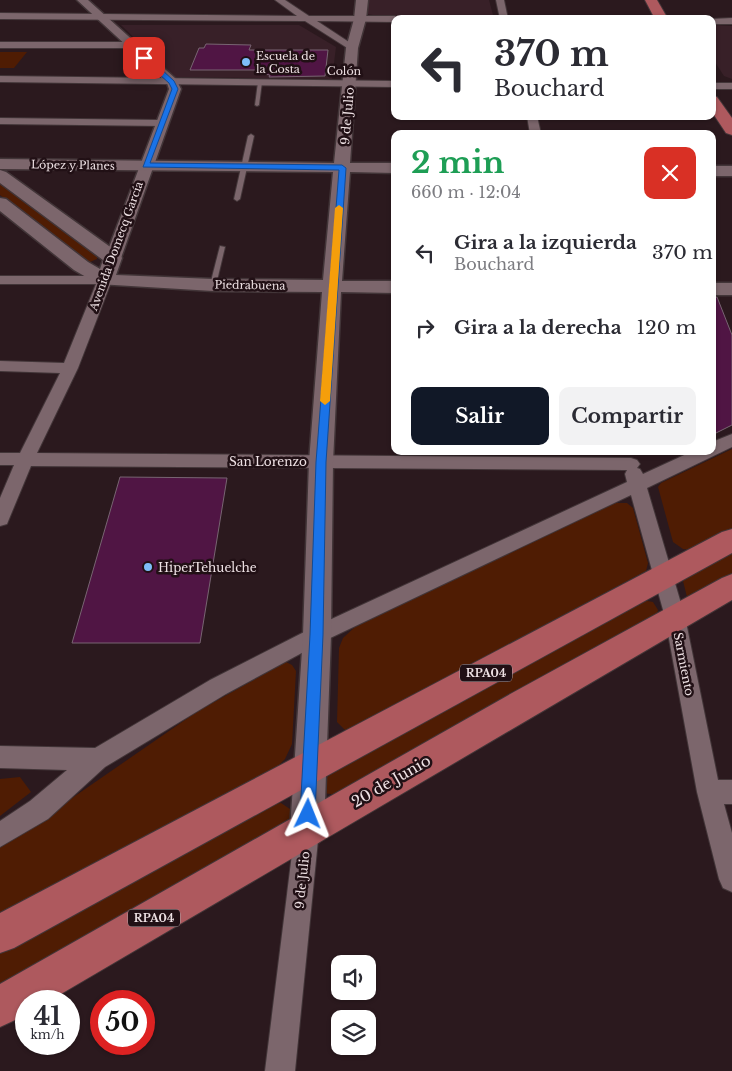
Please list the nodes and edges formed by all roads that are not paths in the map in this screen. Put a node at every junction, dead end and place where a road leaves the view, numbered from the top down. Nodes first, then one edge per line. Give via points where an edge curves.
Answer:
1 (82, 0) edge
2 (279, 0) edge
3 (362, 0) edge
4 (500, 0) edge
5 (650, 0) edge
6 (503, 15) edge
7 (659, 15) edge
8 (0, 16) edge
9 (100, 16) junction
10 (306, 18) junction
11 (360, 19) junction
12 (391, 19) edge
13 (716, 21) edge
14 (732, 21) edge
15 (131, 45) junction
16 (0, 46) edge
17 (352, 48) junction
18 (0, 79) edge
19 (172, 82) junction
20 (260, 82) junction
21 (350, 83) junction
22 (391, 84) edge
23 (716, 86) edge
24 (732, 86) edge
25 (257, 105) dead end
26 (716, 106) edge
27 (0, 121) edge
28 (162, 123) junction
29 (732, 130) edge
30 (251, 136) dead end
31 (0, 164) edge
32 (146, 166) junction
33 (244, 166) junction
34 (342, 168) junction
35 (391, 168) edge
36 (716, 171) edge
37 (732, 171) edge
38 (0, 175) edge
39 (237, 199) dead end
40 (0, 203) edge
41 (222, 247) dead end
42 (112, 258) junction
43 (0, 280) edge
44 (105, 280) junction
45 (213, 285) junction
46 (332, 287) junction
47 (391, 287) edge
48 (716, 289) edge
49 (732, 290) edge
50 (0, 366) edge
51 (70, 368) junction
52 (732, 440) edge
53 (716, 448) edge
54 (701, 455) edge
55 (629, 458) edge
56 (0, 459) edge
57 (25, 460) junction
58 (321, 462) junction
59 (638, 486) junction
60 (0, 519) edge
61 (732, 540) edge
62 (662, 578) junction
63 (732, 586) edge
64 (675, 617) junction
65 (317, 635) junction
66 (0, 757) edge
67 (97, 759) junction
68 (310, 769) junction
69 (721, 792) edge
70 (308, 830) junction
71 (0, 835) edge
72 (732, 879) edge
73 (0, 934) edge
74 (0, 1007) edge
75 (280, 1071) edge

1 - 9 street
2 - 10 street
3 - 11 main road, 9 de Julio
4 - 6 street
5 - 7 main road
8 - 9 street
9 - 10 street
9 - 15 street
10 - 11 street
10 - 17 street
11 - 12 street
11 - 17 main road, 9 de Julio
13 - 14 street
15 - 16 street
15 - 19 street
17 - 21 main road, 9 de Julio
18 - 19 street, Colón
19 - 20 street, Colón
19 - 28 street, Avenida Domecq García via 175,89
20 - 21 street, Colón
20 - 25 lane
21 - 22 street, Colón
21 - 34 main road, 9 de Julio
23 - 24 street
26 - 29 main road
27 - 28 street
28 - 32 street, Avenida Domecq García
30 - 33 lane
31 - 32 main road, López y Planes
32 - 33 main road, López y Planes
32 - 42 street, Avenida Domecq García
33 - 34 main road, López y Planes
33 - 39 lane
34 - 35 main road, López y Planes
34 - 46 main road, 9 de Julio
36 - 37 main road
38 - 42 main road
40 - 44 main road via 81,266
41 - 45 lane
42 - 44 main road, Avenida Domecq García
43 - 44 street
44 - 45 main road, Piedrabuena
44 - 51 street, Avenida Domecq García
45 - 46 main road, Piedrabuena
46 - 47 main road, Piedrabuena
46 - 58 main road, 9 de Julio
48 - 49 main road
50 - 51 street
51 - 57 street, Avenida Domecq García
52 - 53 street
54 - 59 street
55 - 58 street, San Lorenzo
55 - 59 street, Sarmiento
56 - 57 street
57 - 58 street, San Lorenzo
57 - 60 street, Avenida Domecq García
58 - 65 main road, 9 de Julio
59 - 62 street, Sarmiento
59 - 65 street
61 - 62 main road, RPA04
62 - 64 street, Sarmiento
62 - 68 main road, RPA04
63 - 64 main road, 20 de Junio / RPA04
64 - 69 street, Sarmiento
64 - 70 main road, 20 de Junio / RPA04
65 - 67 street via 218,687
65 - 68 main road, 9 de Julio
66 - 67 street
67 - 71 street via 39,810
68 - 70 main road, 9 de Julio
68 - 73 main road, RPA04
69 - 72 street, Sarmiento
70 - 74 main road, 20 de Junio / RPA04
70 - 75 street, 9 de Julio

